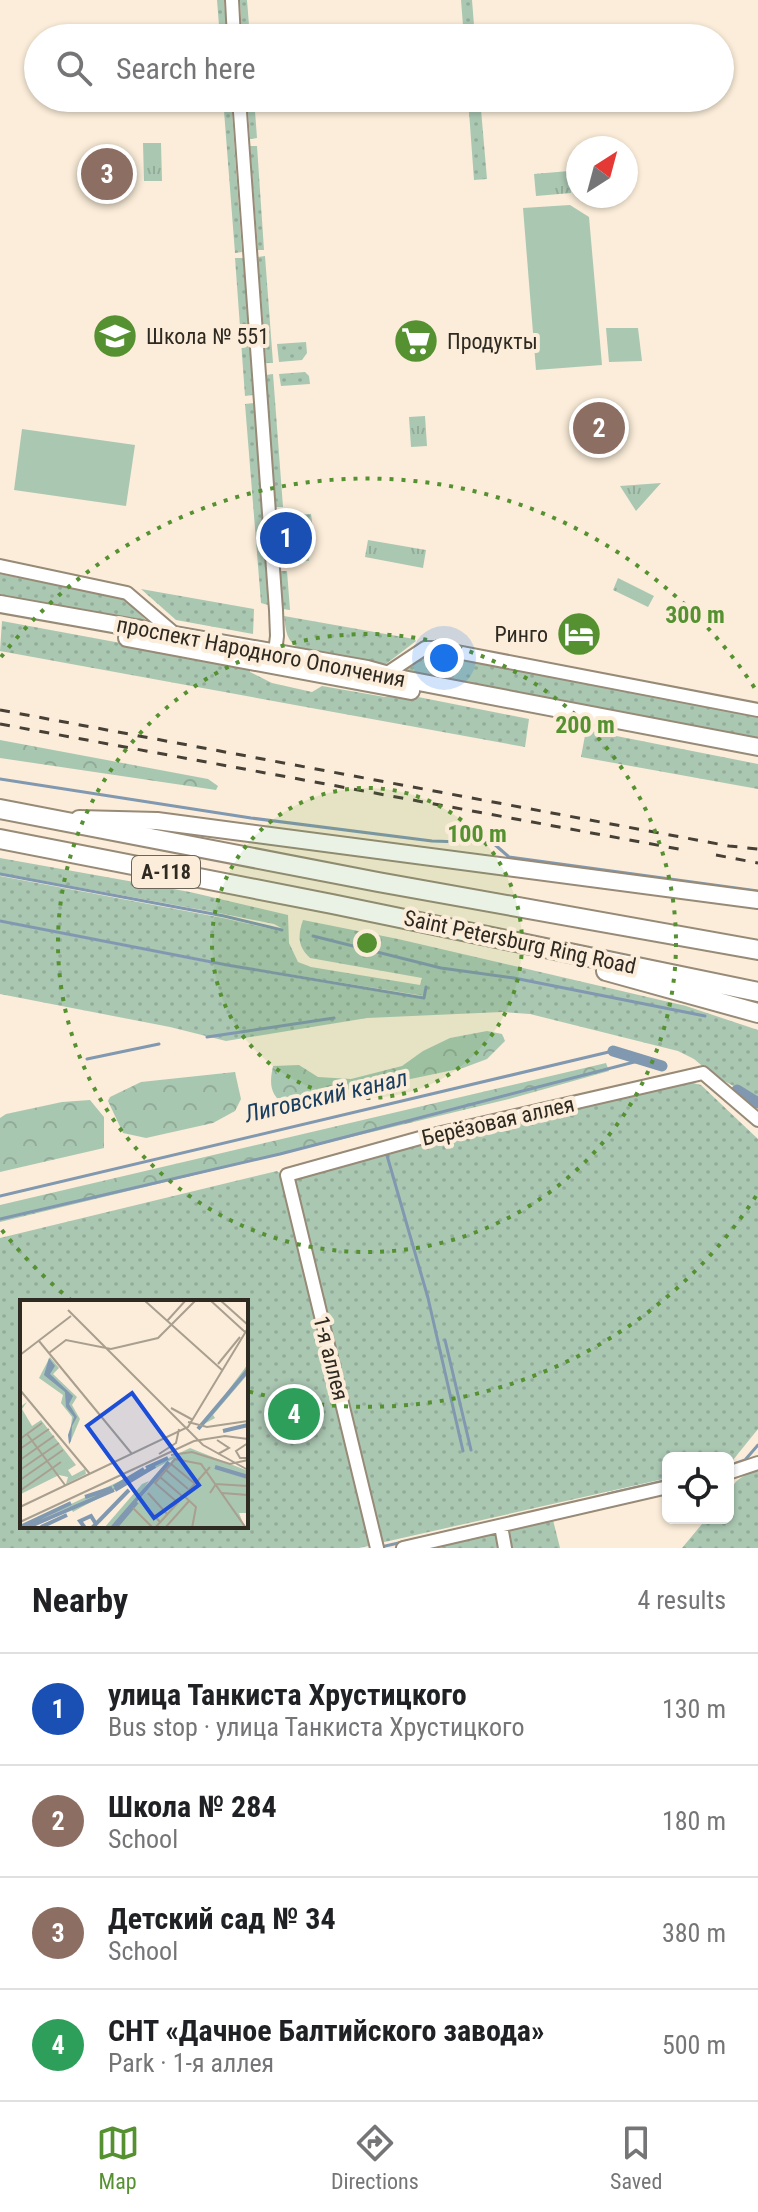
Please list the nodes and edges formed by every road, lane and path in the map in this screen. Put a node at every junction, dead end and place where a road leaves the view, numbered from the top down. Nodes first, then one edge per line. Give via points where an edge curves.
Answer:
1 (232, 0) edge
2 (233, 24) edge
3 (240, 112) edge
4 (0, 566) edge
5 (0, 604) edge
6 (0, 615) edge
7 (175, 634) junction
8 (274, 659) junction
9 (386, 674) junction
10 (758, 710) edge
11 (758, 747) edge
12 (758, 757) edge
13 (0, 809) edge
14 (49, 818) junction
15 (0, 839) edge
16 (758, 900) edge
17 (726, 943) junction
18 (528, 944) junction
19 (758, 944) edge
20 (758, 950) edge
21 (758, 992) edge
22 (758, 1013) edge
23 (758, 1120) edge
24 (293, 1171) joint
25 (758, 1463) edge
26 (734, 1471) edge
27 (662, 1488) edge
28 (501, 1526) junction
29 (377, 1548) edge
30 (403, 1548) edge
31 (505, 1548) edge

1 - 2 street
3 - 8 street via 276,610
4 - 7 street via 127,593
5 - 7 main road, проспект Народного Ополчения
6 - 8 main road, проспект Народного Ополчения
7 - 8 main road, проспект Народного Ополчения
8 - 9 main road, проспект Народного Ополчения
8 - 12 main road, проспект Народного Ополчения
9 - 10 street via 425,648 436,648
9 - 11 main road, проспект Народного Ополчения
13 - 14 highway, Saint Petersburg Ring Road / А-118
14 - 16 main road via 157,821
14 - 17 highway, Saint Petersburg Ring Road / А-118
15 - 18 highway, Saint Petersburg Ring Road / А-118
17 - 19 main road
17 - 20 highway, Saint Petersburg Ring Road / А-118
18 - 21 highway, Saint Petersburg Ring Road / А-118
18 - 22 highway
23 - 24 street, Берёзовая аллея via 703,1073
24 - 29 street, 1-я аллея via 287,1175
25 - 26 street
27 - 28 street
28 - 30 street
28 - 31 street

